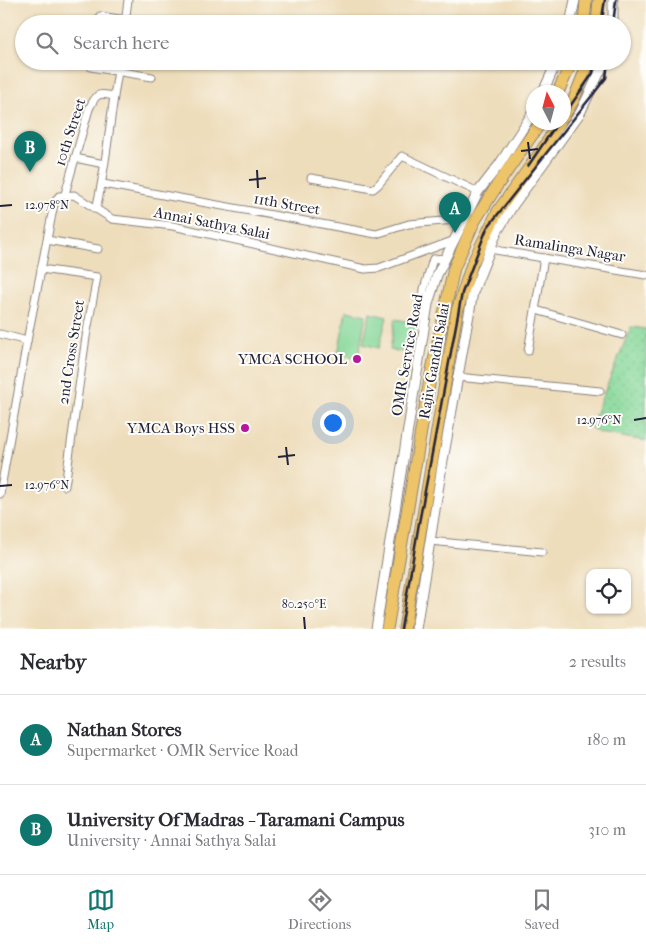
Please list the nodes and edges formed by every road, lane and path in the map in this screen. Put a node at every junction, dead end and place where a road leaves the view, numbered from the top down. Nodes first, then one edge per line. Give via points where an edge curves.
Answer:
1 (128, 0) edge
2 (575, 0) edge
3 (586, 0) edge
4 (599, 0) edge
5 (613, 0) edge
6 (126, 15) edge
7 (572, 15) edge
8 (585, 15) edge
9 (598, 15) edge
10 (613, 15) edge
11 (104, 70) edge
12 (553, 70) edge
13 (568, 70) edge
14 (585, 70) edge
15 (601, 70) edge
16 (118, 72) junction
17 (152, 77) dead end
18 (546, 85) edge
19 (561, 85) edge
20 (113, 96) junction
21 (571, 104) edge
22 (526, 124) edge
23 (535, 130) edge
24 (555, 130) edge
25 (75, 158) junction
26 (504, 158) junction
27 (104, 164) junction
28 (507, 171) junction
29 (311, 178) dead end
30 (102, 184) junction
31 (478, 192) junction
32 (65, 194) junction
33 (96, 209) junction
34 (466, 219) junction
35 (494, 238) joint
36 (47, 240) junction
37 (455, 240) junction
38 (485, 248) junction
39 (98, 249) dead end
40 (544, 258) junction
41 (41, 269) junction
42 (646, 275) edge
43 (536, 310) junction
44 (0, 334) edge
45 (622, 335) dead end
46 (26, 341) junction
47 (528, 351) dead end
48 (457, 377) junction
49 (600, 391) dead end
50 (64, 486) dead end
51 (0, 494) edge
52 (405, 520) junction
53 (421, 524) junction
54 (430, 541) junction
55 (542, 552) dead end
56 (376, 629) edge
57 (386, 629) edge
58 (404, 629) edge
59 (416, 629) edge

1 - 6 street
2 - 7 street
3 - 8 main road
4 - 9 main road
5 - 10 street
11 - 16 street
12 - 18 street
13 - 19 main road
14 - 21 main road
15 - 35 street via 580,113 514,204
16 - 17 street
16 - 20 street
20 - 25 street, 10th Street via 97,95 93,100
20 - 27 street
22 - 26 street, OMR Service Road
23 - 28 main road, Rajiv Gandhi Salai
24 - 38 main road, Rajiv Gandhi Salai via 498,211
25 - 27 street
25 - 32 street, 10th Street
26 - 28 main road
26 - 31 street, OMR Service Road
27 - 30 street
28 - 52 main road, Rajiv Gandhi Salai via 474,222 454,268
29 - 31 street via 372,189 402,156
30 - 33 street
30 - 34 street, 11th Street via 376,234 409,224
31 - 34 street, OMR Service Road
32 - 33 street, Annai Sathya Salai via 74,195
32 - 36 street via 59,196 54,204
33 - 37 street, Annai Sathya Salai via 112,219 174,226 365,269 379,268
34 - 37 street, OMR Service Road
35 - 38 main road
36 - 39 street
36 - 41 street
37 - 56 street, OMR Service Road via 437,275 428,306
38 - 40 street, Ramalinga Nagar
38 - 48 street
38 - 53 main road, Rajiv Gandhi Salai via 472,264 457,311
40 - 42 street, Ramalinga Nagar
40 - 43 street
41 - 46 street
41 - 50 street, 2nd Cross Street via 97,277
43 - 45 street
43 - 47 street
44 - 46 street
46 - 51 street
48 - 49 street
48 - 54 street
52 - 53 main road
52 - 57 main road, Rajiv Gandhi Salai
53 - 58 main road, Rajiv Gandhi Salai
54 - 55 street
54 - 59 street

